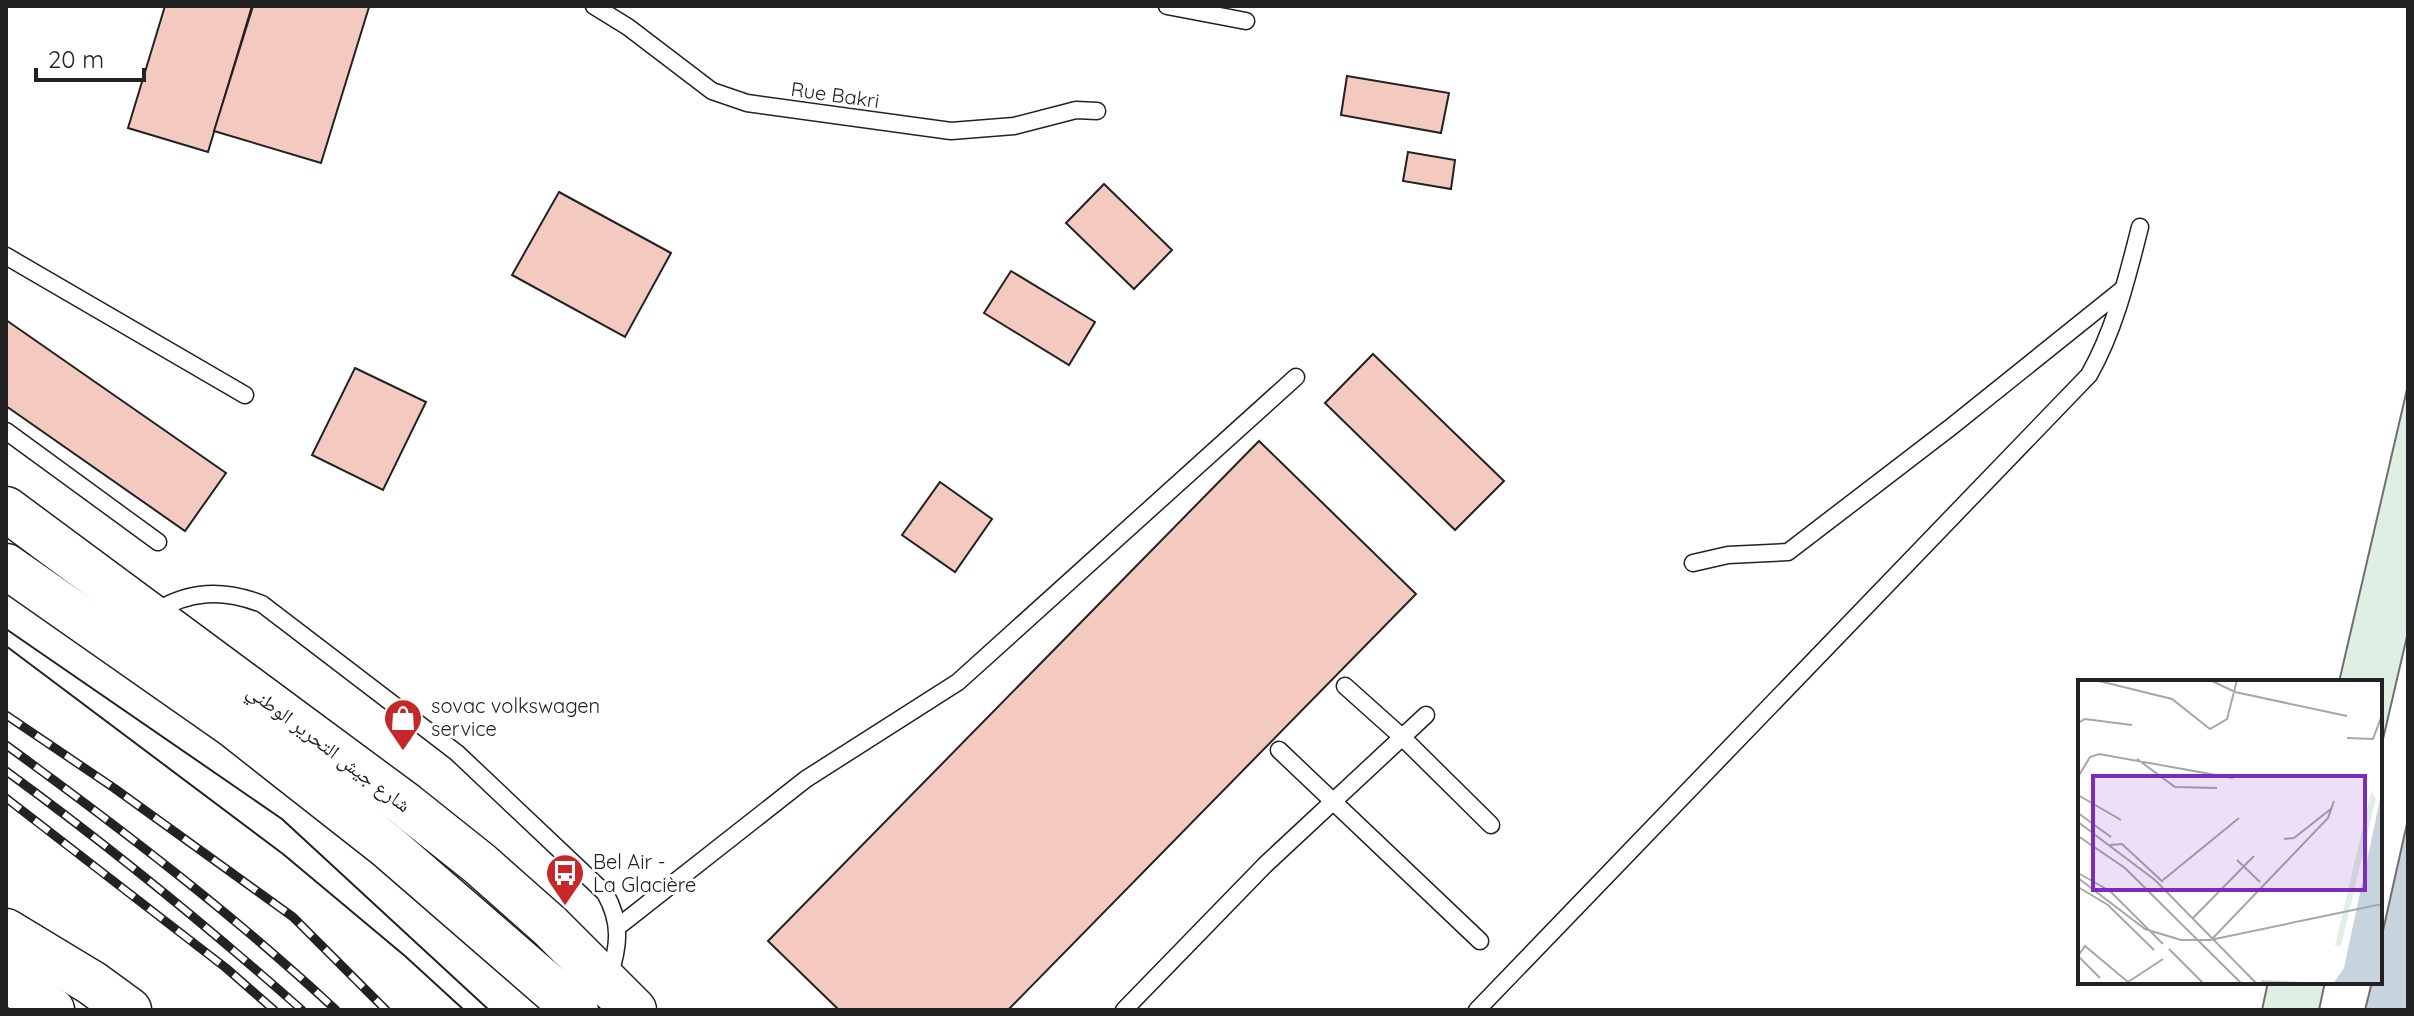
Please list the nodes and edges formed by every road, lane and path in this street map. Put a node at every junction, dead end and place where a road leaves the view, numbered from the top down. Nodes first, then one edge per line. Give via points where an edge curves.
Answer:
1 (594, 6) edge
2 (1167, 6) edge
3 (1246, 21) dead end
4 (1097, 111) dead end
5 (2140, 227) dead end
6 (6, 256) edge
7 (2124, 287) junction
8 (1296, 377) dead end
9 (245, 395) dead end
10 (6, 431) edge
11 (6, 509) edge
12 (158, 542) dead end
13 (1693, 563) dead end
14 (6, 566) edge
15 (149, 616) junction
16 (1345, 686) dead end
17 (1426, 715) dead end
18 (1402, 737) junction
19 (1279, 750) dead end
20 (1334, 801) junction
21 (1491, 825) dead end
22 (619, 926) junction
23 (6, 931) edge
24 (1480, 941) dead end
25 (6, 979) edge
26 (606, 1001) edge
27 (52, 1010) edge
28 (129, 1010) edge
29 (1124, 1010) edge
30 (1477, 1010) edge

1 - 4 lane, Rue Bakri via 704,86 747,103 951,131
2 - 3 lane
5 - 7 lane
6 - 9 lane
7 - 13 lane via 1788,552
7 - 30 lane via 2089,375
8 - 22 lane via 958,682 806,779
10 - 12 lane
11 - 15 main road, شارع جيش التحرير الوطني
14 - 26 main road, شارع جيش التحرير الوطني via 233,725 387,846
15 - 22 lane via 169,603 216,592 262,604 457,753 605,893
15 - 26 main road, شارع جيش التحرير الوطني via 431,825 550,926
16 - 18 lane
17 - 18 lane
18 - 20 lane
18 - 21 lane
19 - 20 lane
20 - 24 lane
20 - 29 lane
22 - 26 lane
23 - 28 main road
25 - 27 main road

